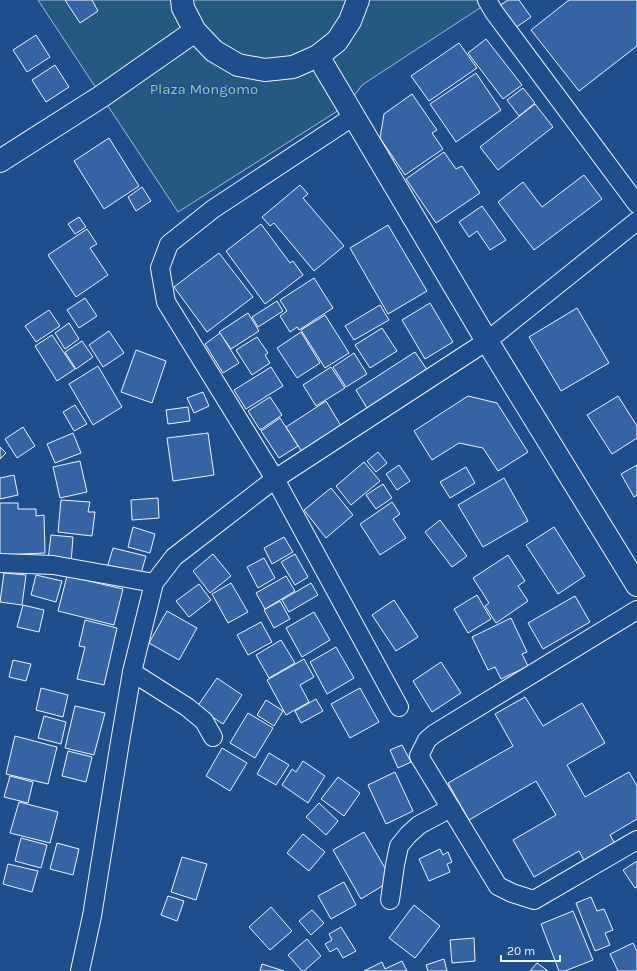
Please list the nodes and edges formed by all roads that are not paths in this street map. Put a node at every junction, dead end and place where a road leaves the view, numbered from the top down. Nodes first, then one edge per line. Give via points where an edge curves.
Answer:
1 (182, 0) edge
2 (358, 0) edge
3 (487, 0) edge
4 (195, 31) junction
5 (318, 56) junction
6 (354, 116) junction
7 (0, 161) edge
8 (637, 204) edge
9 (637, 221) edge
10 (487, 341) junction
11 (275, 479) junction
12 (0, 563) edge
13 (154, 583) junction
14 (637, 585) edge
15 (637, 610) edge
16 (132, 672) junction
17 (399, 708) dead end
18 (213, 737) dead end
19 (451, 808) junction
20 (637, 840) edge
21 (390, 900) dead end
22 (80, 971) edge

1 - 4 street via 183,8
2 - 5 street via 350,21 336,41
3 - 8 street
4 - 5 street via 214,52 238,65 252,68 265,70 293,67
4 - 7 street via 102,96
5 - 6 street
6 - 10 street
6 - 11 street via 213,209 169,244 160,268 166,302
9 - 10 street
10 - 11 street
10 - 14 street
11 - 13 street via 174,557
11 - 17 street
12 - 13 street via 53,565
13 - 16 street
15 - 19 street via 427,740 419,756
16 - 18 street via 199,716
16 - 22 street via 92,916
19 - 20 street via 498,886 534,900
19 - 21 street via 419,825 399,846

